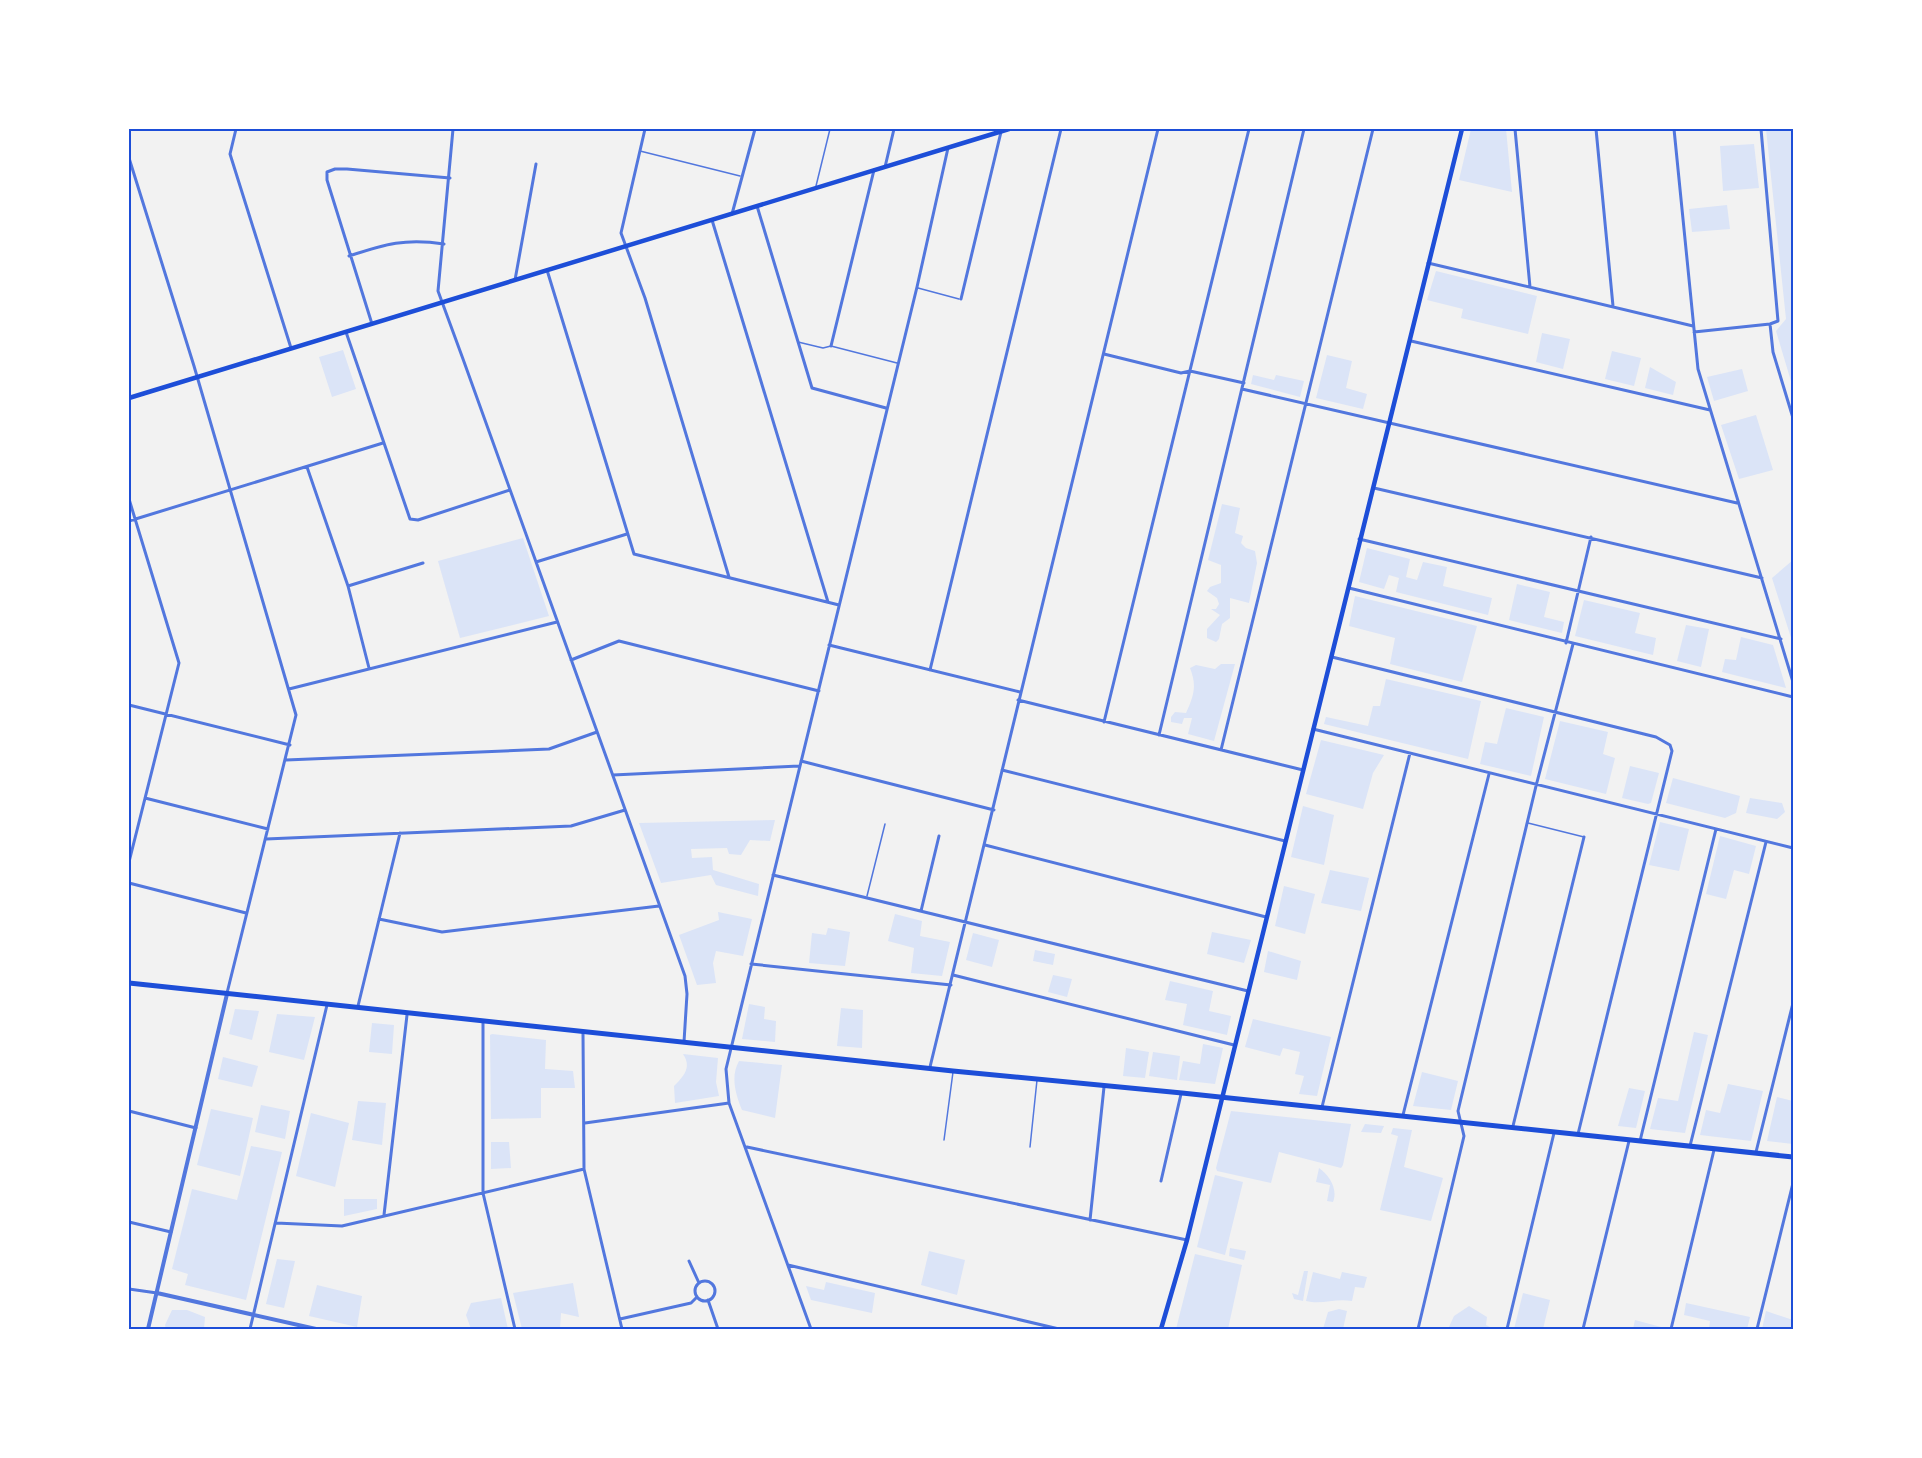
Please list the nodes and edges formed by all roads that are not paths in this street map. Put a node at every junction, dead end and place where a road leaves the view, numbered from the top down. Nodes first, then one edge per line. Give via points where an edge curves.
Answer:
1 (236, 129) edge
2 (453, 129) edge
3 (645, 129) edge
4 (755, 129) edge
5 (830, 129) edge
6 (894, 129) edge
7 (1009, 129) edge
8 (1062, 129) edge
9 (1158, 129) edge
10 (1249, 129) edge
11 (1304, 129) edge
12 (1373, 129) edge
13 (1462, 129) edge
14 (1515, 129) edge
15 (1596, 129) edge
16 (1674, 129) edge
17 (1761, 129) edge
18 (1001, 132) junction
19 (948, 148) junction
20 (639, 151) junction
21 (129, 158) edge
22 (536, 164) dead end
23 (885, 167) junction
24 (874, 171) junction
25 (450, 177) junction
26 (743, 177) junction
27 (815, 188) junction
28 (757, 206) junction
29 (732, 214) junction
30 (712, 220) junction
31 (444, 244) junction
32 (624, 246) junction
33 (349, 256) junction
34 (1428, 263) junction
35 (548, 270) junction
36 (515, 280) junction
37 (1530, 287) junction
38 (917, 288) junction
39 (961, 299) joint
40 (441, 302) junction
41 (1613, 307) junction
42 (372, 324) junction
43 (1770, 324) junction
44 (1693, 326) junction
45 (345, 332) junction
46 (1694, 332) junction
47 (1409, 340) junction
48 (797, 342) junction
49 (831, 346) junction
50 (291, 348) junction
51 (1104, 354) junction
52 (897, 363) junction
53 (1190, 371) junction
54 (196, 377) junction
55 (1244, 383) junction
56 (1242, 389) junction
57 (129, 398) edge
58 (1307, 406) junction
59 (886, 408) junction
60 (1710, 410) junction
61 (1793, 418) edge
62 (1389, 421) junction
63 (383, 443) junction
64 (307, 466) junction
65 (1372, 487) junction
66 (510, 490) junction
67 (229, 492) junction
68 (129, 499) edge
69 (1737, 502) junction
70 (135, 519) junction
71 (129, 521) edge
72 (627, 534) junction
73 (1591, 537) junction
74 (1359, 539) junction
75 (536, 562) junction
76 (423, 563) dead end
77 (729, 577) junction
78 (1762, 578) junction
79 (348, 586) junction
80 (1347, 587) junction
81 (1578, 592) junction
82 (828, 602) junction
83 (839, 605) junction
84 (557, 622) junction
85 (1780, 639) junction
86 (1566, 643) junction
87 (1573, 644) junction
88 (830, 645) junction
89 (1330, 656) junction
90 (571, 660) junction
91 (369, 668) junction
92 (930, 670) junction
93 (1793, 682) edge
94 (289, 689) junction
95 (819, 691) junction
96 (1020, 692) junction
97 (1793, 697) edge
98 (1018, 700) junction
99 (129, 705) edge
100 (1554, 712) junction
101 (166, 715) junction
102 (1104, 722) junction
103 (1313, 729) junction
104 (597, 732) junction
105 (1159, 735) junction
106 (290, 746) junction
107 (1221, 750) junction
108 (1410, 753) junction
109 (286, 759) junction
110 (801, 761) junction
111 (799, 766) junction
112 (1002, 770) junction
113 (1303, 770) junction
114 (1489, 774) junction
115 (613, 775) junction
116 (1536, 786) junction
117 (145, 798) junction
118 (625, 809) junction
119 (994, 810) junction
120 (1657, 815) junction
121 (1527, 823) junction
122 (885, 824) dead end
123 (269, 829) junction
124 (1716, 829) junction
125 (400, 833) junction
126 (939, 836) dead end
127 (1584, 837) joint
128 (266, 839) junction
129 (1285, 841) junction
130 (1766, 841) junction
131 (985, 845) junction
132 (1793, 848) edge
133 (129, 862) edge
134 (773, 875) junction
135 (129, 883) edge
136 (867, 897) junction
137 (659, 906) junction
138 (921, 911) junction
139 (247, 913) junction
140 (1266, 917) junction
141 (379, 919) junction
142 (967, 922) junction
143 (751, 964) junction
144 (953, 975) junction
145 (129, 984) edge
146 (951, 985) junction
147 (1248, 991) junction
148 (227, 994) junction
149 (1793, 1003) edge
150 (327, 1005) junction
151 (357, 1008) junction
152 (407, 1015) junction
153 (483, 1022) junction
154 (583, 1033) junction
155 (684, 1042) junction
156 (1234, 1045) junction
157 (732, 1048) junction
158 (930, 1069) junction
159 (953, 1071) junction
160 (1037, 1079) junction
161 (1104, 1085) junction
162 (1182, 1093) junction
163 (1221, 1097) junction
164 (729, 1103) junction
165 (1322, 1108) junction
166 (129, 1111) edge
167 (1402, 1117) junction
168 (1460, 1122) junction
169 (585, 1123) junction
170 (1513, 1127) junction
171 (196, 1128) junction
172 (1554, 1131) junction
173 (1578, 1134) junction
174 (1629, 1139) junction
175 (944, 1140) dead end
176 (1640, 1141) junction
177 (1030, 1146) dead end
178 (1690, 1146) junction
179 (747, 1147) junction
180 (1714, 1148) junction
181 (1756, 1152) junction
182 (1793, 1156) edge
183 (584, 1169) junction
184 (1161, 1181) dead end
185 (1793, 1183) edge
186 (483, 1192) junction
187 (384, 1215) junction
188 (1090, 1221) junction
189 (129, 1222) edge
190 (276, 1223) junction
191 (171, 1232) junction
192 (1187, 1240) junction
193 (688, 1261) dead end
194 (788, 1265) junction
195 (699, 1283) junction
196 (129, 1289) edge
197 (157, 1293) junction
198 (697, 1297) junction
199 (708, 1300) junction
200 (254, 1314) junction
201 (620, 1319) junction
202 (148, 1329) edge
203 (250, 1329) edge
204 (316, 1329) edge
205 (515, 1329) edge
206 (622, 1329) edge
207 (718, 1329) edge
208 (811, 1329) edge
209 (1059, 1329) edge
210 (1161, 1329) edge
211 (1418, 1329) edge
212 (1507, 1329) edge
213 (1583, 1329) edge
214 (1671, 1329) edge
215 (1757, 1329) edge

1 - 50 street via 230,154
2 - 25 street
3 - 20 street
4 - 26 street
5 - 27 lane
6 - 23 street
7 - 18 main road
8 - 92 street
9 - 51 street
10 - 53 street
11 - 55 street
12 - 58 street
13 - 34 main road
14 - 37 street
15 - 41 street
16 - 44 street
17 - 43 street via 1778,321
18 - 19 main road
18 - 39 street
19 - 23 main road
19 - 38 street
20 - 26 lane
20 - 32 street via 621,233
21 - 54 street
22 - 36 street
23 - 24 main road
24 - 27 main road
24 - 49 street
25 - 31 street
25 - 33 street via 335,169 327,172
26 - 29 street
27 - 28 main road
28 - 29 main road
28 - 48 street
29 - 30 main road
30 - 32 main road
30 - 82 street
31 - 33 street via 390,242
31 - 40 street via 438,291
32 - 35 main road
32 - 77 street via 645,298
33 - 42 street
34 - 37 street
34 - 47 main road
35 - 36 main road
35 - 72 street
36 - 40 main road
37 - 41 street
38 - 39 lane
38 - 52 street
40 - 42 main road
40 - 66 street
41 - 44 street
42 - 45 main road
43 - 46 street
43 - 61 street via 1773,352
44 - 46 street
45 - 50 main road
45 - 63 street
46 - 60 street via 1698,369
47 - 60 street
47 - 62 main road
48 - 49 lane
48 - 59 street via 812,388
49 - 52 lane
50 - 54 main road
51 - 53 street via 1181,373
51 - 96 street
52 - 59 street
53 - 55 street
53 - 102 street
54 - 57 main road
54 - 67 street
55 - 56 street
56 - 58 street
56 - 105 street
58 - 62 street via 1377,422
58 - 107 street
59 - 83 street
60 - 69 street
62 - 65 main road
62 - 69 street
63 - 64 street
63 - 66 street via 410,519 418,520
64 - 67 street
64 - 79 street
65 - 73 street
65 - 74 main road
66 - 75 street
67 - 70 street
67 - 94 street
68 - 70 street
69 - 78 street
70 - 71 street
70 - 101 street via 179,663
72 - 75 street
72 - 77 street via 634,554
73 - 78 street
73 - 81 street
74 - 80 main road
74 - 81 street
75 - 84 street
76 - 79 street
77 - 82 street
78 - 85 street
79 - 91 street
80 - 86 street
80 - 89 main road
81 - 85 street
81 - 86 street
82 - 83 street
83 - 88 street
84 - 90 street
84 - 91 street
85 - 93 street
86 - 87 street
87 - 97 street
87 - 100 street
88 - 92 street
88 - 95 street
89 - 100 street
89 - 103 main road
90 - 95 street via 619,641
90 - 104 street
91 - 94 street
92 - 96 street
94 - 106 street via 296,715
95 - 110 street
96 - 98 street
98 - 102 street
98 - 112 street
99 - 101 street
100 - 116 street
100 - 120 street via 1670,745 1672,751
101 - 106 street
101 - 117 street
102 - 105 street
103 - 108 street
103 - 113 main road
104 - 109 street via 549,749
104 - 115 street
105 - 107 street
106 - 109 street
107 - 113 street
108 - 114 street
108 - 165 street
109 - 123 street
110 - 111 street
110 - 119 street
111 - 115 street
111 - 134 street
112 - 119 street
112 - 129 street
113 - 129 main road
114 - 116 street
114 - 167 street
115 - 118 street
116 - 120 street
116 - 121 street
117 - 123 street
117 - 133 street
118 - 125 street via 571,826
118 - 137 street
119 - 131 street
120 - 124 street
120 - 173 street
121 - 127 lane
121 - 168 street via 1458,1111
122 - 136 lane
123 - 128 street
124 - 130 street
124 - 176 street
125 - 128 street
125 - 141 street
126 - 138 street
127 - 170 street
128 - 139 street
129 - 140 main road
130 - 132 street
130 - 178 street
131 - 140 street
131 - 142 street
134 - 136 street
134 - 143 street
135 - 139 street
136 - 138 street
137 - 141 street via 442,932
137 - 155 street via 685,976
138 - 142 street
139 - 148 street
140 - 147 main road
141 - 151 street
142 - 144 street
142 - 147 street
143 - 146 street
143 - 157 street
144 - 146 street
144 - 156 street
145 - 148 main road
146 - 158 street
147 - 156 main road
148 - 150 main road
148 - 171 street
149 - 181 street
150 - 151 main road
150 - 190 street
151 - 152 main road
152 - 153 main road
152 - 187 street
153 - 154 main road
153 - 186 street
154 - 155 main road
154 - 169 street
155 - 157 main road
156 - 163 main road
157 - 158 main road
157 - 164 street via 725,1077
158 - 159 main road
159 - 160 main road
159 - 175 lane
160 - 161 main road
160 - 177 lane
161 - 162 main road
161 - 188 street
162 - 163 main road
162 - 184 street
163 - 165 main road
163 - 192 main road
164 - 169 street
164 - 179 street
165 - 167 main road
166 - 171 street
167 - 168 main road
168 - 170 main road
168 - 211 street via 1464,1136
169 - 183 street
170 - 172 main road
171 - 191 street
172 - 173 main road
172 - 212 street
173 - 174 main road
174 - 176 main road
174 - 213 street
176 - 178 main road
178 - 180 main road
179 - 188 street
179 - 194 street
180 - 181 main road
180 - 214 street
181 - 182 main road
183 - 186 street
183 - 201 street
185 - 215 street
186 - 187 street
186 - 205 street
187 - 190 street via 342,1226
188 - 192 street
189 - 191 street
190 - 200 street
191 - 197 street
192 - 210 main road
193 - 195 street
194 - 208 street
194 - 209 street
195 - 198 street
195 - 199 street via 707,1281 713,1285 714,1296
196 - 197 street
197 - 200 street
197 - 202 street
198 - 199 street
198 - 201 street via 691,1303
199 - 207 street
200 - 203 street
200 - 204 street
201 - 206 street

